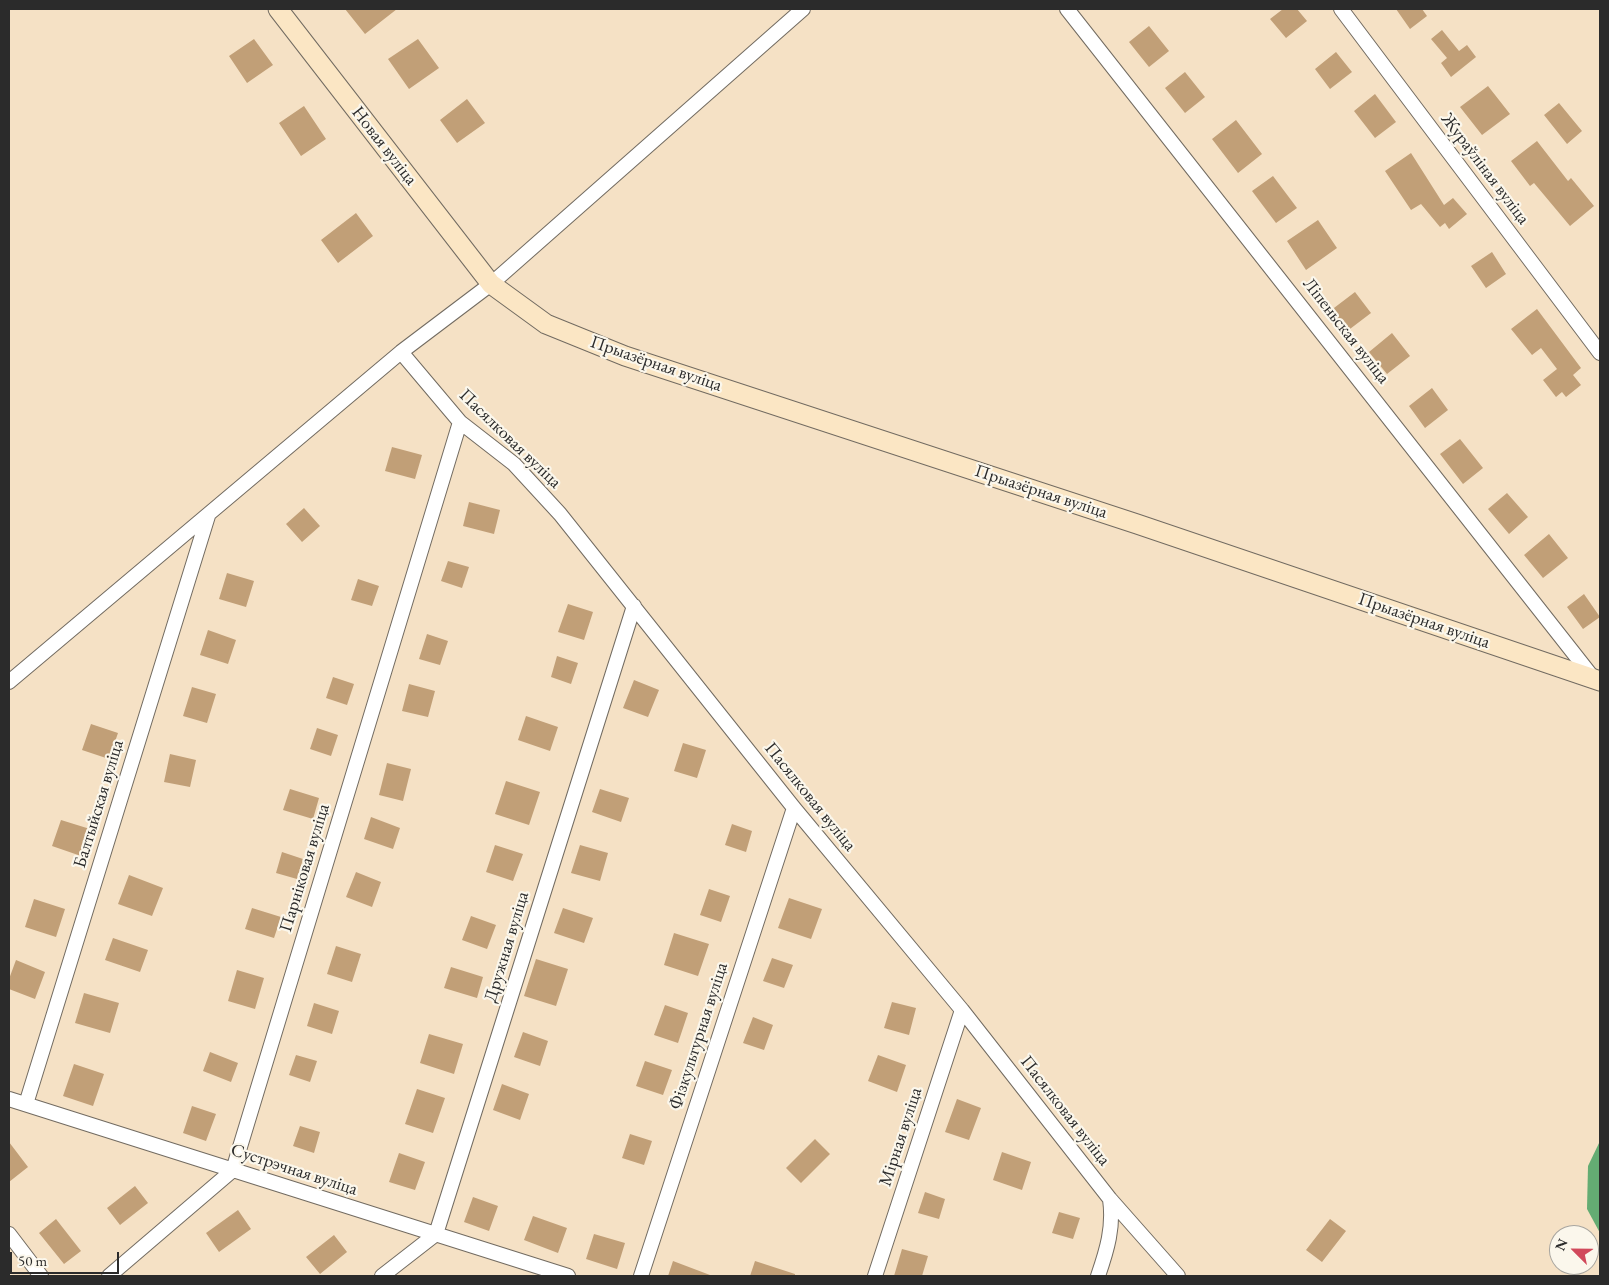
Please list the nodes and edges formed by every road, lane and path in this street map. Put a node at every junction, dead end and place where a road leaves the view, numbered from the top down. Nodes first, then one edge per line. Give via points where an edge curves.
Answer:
1 (278, 9) edge
2 (803, 9) edge
3 (1067, 9) edge
4 (1341, 9) edge
5 (491, 284) junction
6 (401, 352) junction
7 (1600, 352) edge
8 (460, 422) junction
9 (208, 516) junction
10 (634, 606) junction
11 (1598, 678) edge
12 (9, 682) edge
13 (794, 808) junction
14 (962, 1010) junction
15 (9, 1099) edge
16 (26, 1104) junction
17 (233, 1170) junction
18 (1110, 1199) junction
19 (9, 1234) edge
20 (436, 1234) junction
21 (41, 1276) edge
22 (109, 1276) edge
23 (382, 1276) edge
24 (568, 1276) edge
25 (641, 1276) edge
26 (875, 1276) edge
27 (1098, 1276) edge
28 (1178, 1276) edge

1 - 5 street, Новая вуліца
2 - 5 street
3 - 11 street, Ліпеньская вуліца
4 - 7 street, Жураўліная вуліца
5 - 6 street
5 - 11 street, Прыазёрная вуліца via 546,324 625,356
6 - 8 street, Пасялковая вуліца
6 - 9 street
8 - 10 street, Пасялковая вуліца via 514,464 560,514
8 - 17 street, Парніковая вуліца
9 - 12 street
9 - 16 street, Балтыйская вуліца
10 - 13 street, Пасялковая вуліца
10 - 20 street, Дружная вуліца
13 - 14 street, Пасялковая вуліца
13 - 25 street, Фізкультурная вуліца
14 - 18 street, Пасялковая вуліца
14 - 26 street, Мірная вуліца
15 - 16 street, Сустрэчная вуліца
16 - 17 street, Сустрэчная вуліца
17 - 20 street, Сустрэчная вуліца
17 - 22 street
18 - 27 street via 1113,1220 1109,1245
18 - 28 street, Пасялковая вуліца
19 - 21 street
20 - 23 street
20 - 24 street, Сустрэчная вуліца

